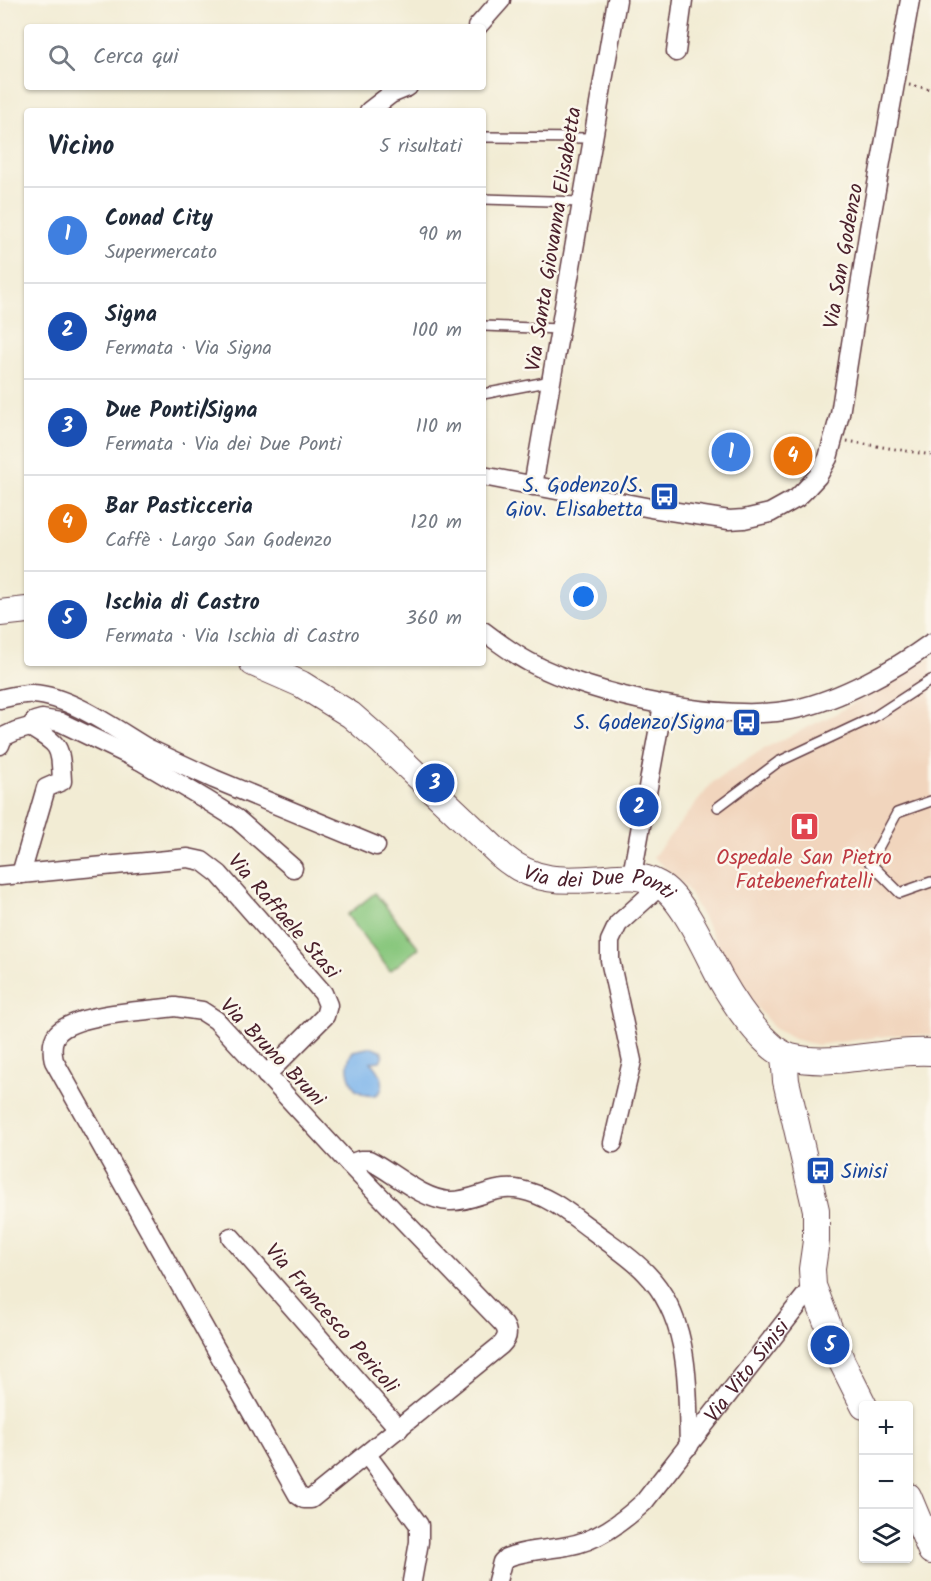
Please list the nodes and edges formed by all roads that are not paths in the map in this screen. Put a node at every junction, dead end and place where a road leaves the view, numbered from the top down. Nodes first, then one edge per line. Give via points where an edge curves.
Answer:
1 (501, 0) edge
2 (616, 0) edge
3 (683, 0) edge
4 (910, 0) edge
5 (480, 24) edge
6 (676, 52) dead end
7 (401, 90) edge
8 (373, 108) edge
9 (486, 137) edge
10 (592, 138) junction
11 (486, 199) edge
12 (582, 202) junction
13 (486, 326) edge
14 (560, 329) junction
15 (552, 381) junction
16 (486, 393) edge
17 (486, 477) edge
18 (533, 486) junction
19 (24, 610) edge
20 (0, 613) edge
21 (486, 633) edge
22 (931, 643) edge
23 (260, 666) edge
24 (931, 680) edge
25 (0, 699) edge
26 (663, 705) junction
27 (30, 727) junction
28 (0, 745) edge
29 (143, 754) junction
30 (931, 801) edge
31 (718, 807) dead end
32 (376, 846) dead end
33 (293, 868) dead end
34 (21, 874) junction
35 (632, 875) junction
36 (0, 876) edge
37 (931, 882) edge
38 (660, 885) junction
39 (931, 1052) edge
40 (784, 1055) junction
41 (266, 1075) junction
42 (613, 1143) dead end
43 (349, 1164) junction
44 (231, 1237) dead end
45 (813, 1286) junction
46 (862, 1401) edge
47 (399, 1429) junction
48 (689, 1446) junction
49 (367, 1455) junction
50 (913, 1506) edge
51 (931, 1551) edge
52 (412, 1581) edge
53 (497, 1581) edge

1 - 5 street
2 - 10 street, Via Santa Giovanna Elisabetta
3 - 6 street
4 - 18 street, Via San Godenzo via 840,414 842,440 818,476 797,498 779,509 736,520
7 - 8 street
9 - 10 lane
10 - 12 street, Via Santa Giovanna Elisabetta
11 - 12 lane
12 - 14 street, Via Santa Giovanna Elisabetta
13 - 14 lane
14 - 15 street, Via Santa Giovanna Elisabetta
15 - 16 lane
15 - 18 street, Via Santa Giovanna Elisabetta
17 - 18 street
19 - 20 street
21 - 26 street via 522,658 556,674
22 - 26 street via 875,677 803,707 748,712
23 - 35 street, Via dei Due Ponti via 301,684 351,716 520,870 564,880
24 - 31 lane via 874,717 778,762
25 - 29 street via 44,695 71,705
26 - 35 street
27 - 28 street via 3,737
27 - 29 street via 42,719 60,722
27 - 34 street via 51,740 60,752 62,781 46,788
29 - 32 street
29 - 33 street via 237,819
30 - 37 lane via 897,813 870,863 900,893
34 - 36 street, Via Raffaele Stasi
34 - 41 street, Via Raffaele Stasi via 188,858 207,863 327,1000 325,1016
35 - 38 street, Via dei Due Ponti
38 - 40 street, Via dei Due Ponti via 685,914 745,1017
38 - 42 street via 618,924 610,941 610,960 632,1061
39 - 40 street via 829,1060
40 - 45 street via 786,1081 814,1194
41 - 43 street, Via Bruno Bruni
41 - 49 street, Via Bruno Bruni via 210,1015 192,1009 175,1007 83,1019 58,1032 53,1045 58,1070 298,1495 304,1499 315,1497
43 - 47 street, Via Bruno Bruni via 507,1330 503,1343
43 - 48 street via 369,1160 446,1201 505,1188 529,1192 558,1206 630,1259 661,1292 679,1332 687,1375
44 - 47 street, Via Francesco Pericoli
45 - 46 street
45 - 48 street, Via Vito Sinisi
47 - 49 street, Via Bruno Bruni
48 - 53 street, Via Vito Sinisi via 652,1493 624,1520 592,1539 506,1558
49 - 52 street via 419,1525
50 - 51 street

